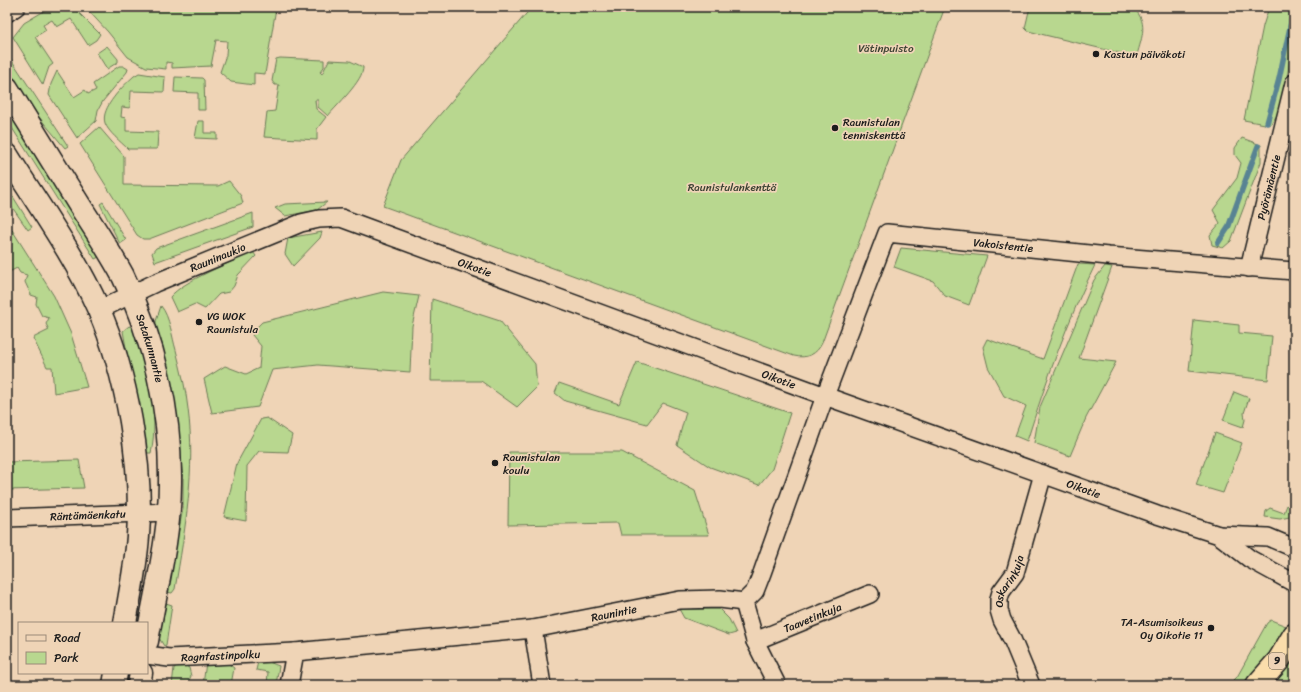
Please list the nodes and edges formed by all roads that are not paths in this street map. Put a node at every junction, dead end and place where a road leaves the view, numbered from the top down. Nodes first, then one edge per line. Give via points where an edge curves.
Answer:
1 (16, 7) edge
2 (7, 13) edge
3 (1294, 83) edge
4 (7, 88) edge
5 (7, 155) edge
6 (341, 218) joint
7 (1249, 268) junction
8 (1294, 271) edge
9 (131, 294) junction
10 (99, 310) junction
11 (824, 396) junction
12 (1043, 474) junction
13 (169, 512) junction
14 (139, 513) junction
15 (7, 518) edge
16 (1219, 535) junction
17 (1294, 548) edge
18 (1294, 583) edge
19 (870, 594) dead end
20 (744, 602) junction
21 (125, 622) edge
22 (533, 629) junction
23 (1294, 635) edge
24 (148, 636) edge
25 (755, 641) junction
26 (295, 652) junction
27 (148, 654) edge
28 (116, 674) edge
29 (141, 674) edge
30 (114, 685) edge
31 (139, 685) edge
32 (289, 685) edge
33 (542, 685) edge
34 (777, 685) edge
35 (1031, 685) edge
36 (1257, 685) edge

1 - 2 street
3 - 7 street, Pyörämäentie
4 - 9 main road, Satakunnantie via 112,256
5 - 10 main road via 80,274
6 - 9 street, Rauninaukio via 301,223
6 - 11 street, Oikotie
7 - 8 street, Vakoistentie
7 - 11 street, Vakoistentie via 887,233
9 - 10 street, Rauninaukio
9 - 13 main road, Satakunnantie via 152,353 164,407 170,458
10 - 14 main road via 122,378 130,416
11 - 12 street, Oikotie
11 - 20 street via 762,573 754,591
12 - 16 street, Oikotie
12 - 35 street, Oskarinkuja via 1015,573 1001,592 998,610
13 - 14 street, Räntämäenkatu
13 - 24 main road, Satakunnantie
14 - 15 street, Räntämäenkatu
14 - 21 main road via 136,559
16 - 17 street, Oikotie via 1268,537
16 - 18 street, Oikotie via 1250,559
19 - 25 street, Taavetinkuja
20 - 22 street, Raunintie via 720,599 680,600
20 - 25 street
22 - 26 street, Raunintie
22 - 33 street
23 - 36 highway, 9 via 1278,660
25 - 34 street
26 - 27 street, Ragnfastinpolku via 169,658
26 - 32 street
28 - 30 main road
29 - 31 main road

